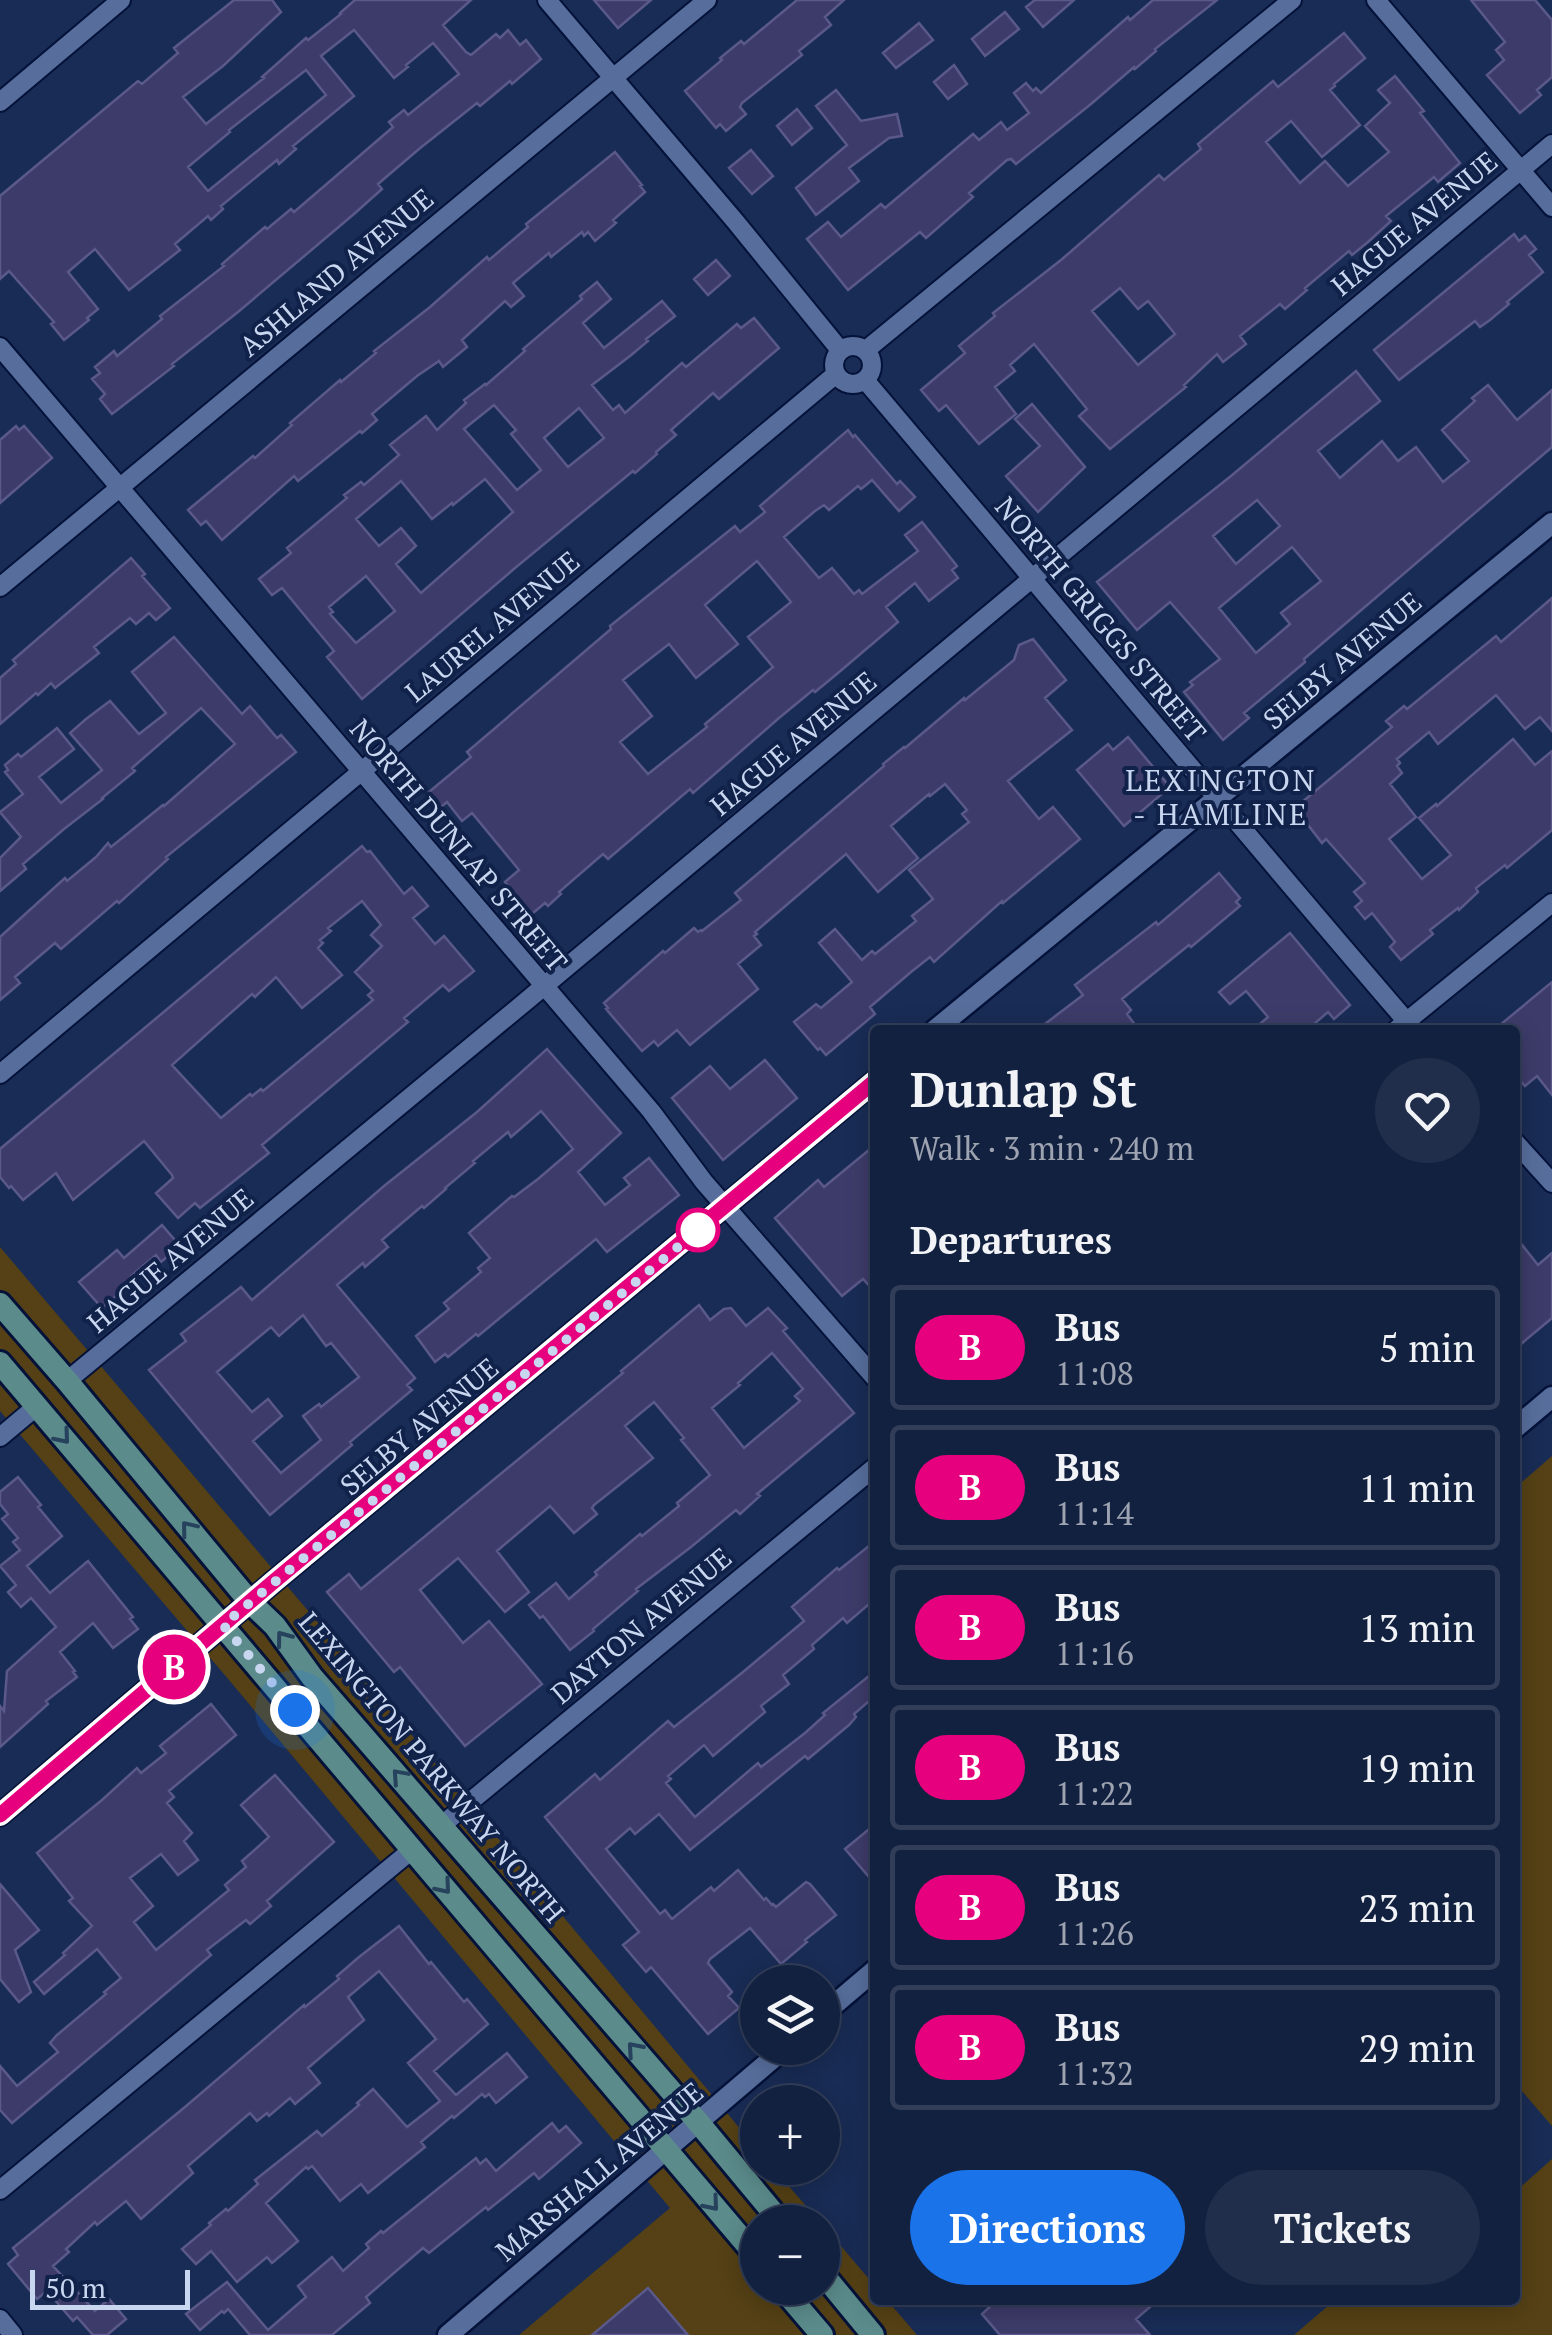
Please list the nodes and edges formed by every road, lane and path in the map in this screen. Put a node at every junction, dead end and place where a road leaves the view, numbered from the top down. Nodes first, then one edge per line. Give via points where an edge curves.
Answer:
1 (121, 0) edge
2 (547, 0) edge
3 (707, 0) edge
4 (1292, 0) edge
5 (1376, 0) edge
6 (614, 78) junction
7 (0, 102) edge
8 (1552, 144) edge
9 (1520, 170) junction
10 (1552, 206) edge
11 (0, 346) edge
12 (840, 350) junction
13 (866, 350) junction
14 (836, 374) junction
15 (864, 380) junction
16 (120, 487) junction
17 (1552, 523) edge
18 (1033, 577) junction
19 (0, 587) edge
20 (360, 772) junction
21 (1215, 798) junction
22 (1552, 902) edge
23 (543, 987) junction
24 (941, 1025) edge
25 (1403, 1025) edge
26 (1407, 1025) edge
27 (0, 1074) edge
28 (870, 1085) edge
29 (1520, 1148) edge
30 (1552, 1183) edge
31 (727, 1206) junction
32 (0, 1304) edge
33 (0, 1363) edge
34 (870, 1372) edge
35 (66, 1381) junction
36 (1552, 1397) edge
37 (36, 1406) junction
38 (1520, 1424) edge
39 (0, 1436) edge
40 (870, 1471) edge
41 (250, 1602) junction
42 (223, 1625) junction
43 (0, 1814) edge
44 (442, 1825) junction
45 (413, 1850) junction
46 (870, 1974) edge
47 (840, 2000) edge
48 (765, 2065) edge
49 (698, 2122) junction
50 (667, 2150) junction
51 (0, 2190) edge
52 (767, 2205) edge
53 (740, 2237) edge
54 (840, 2296) edge
55 (796, 2305) edge
56 (0, 2319) edge
57 (14, 2335) edge
58 (448, 2335) edge
59 (822, 2335) edge
60 (873, 2335) edge

1 - 7 street
2 - 6 street
3 - 6 street, ASHLAND AVENUE
4 - 13 street
5 - 9 street
6 - 12 street
6 - 16 street, ASHLAND AVENUE
8 - 9 street, HAGUE AVENUE
9 - 10 street
9 - 18 street, HAGUE AVENUE
11 - 16 street, NORTH DUNLAP STREET
12 - 13 street
12 - 14 street
13 - 15 street via 872,369
14 - 15 street via 843,382
14 - 20 street, LAUREL AVENUE
15 - 18 street, NORTH GRIGGS STREET
16 - 19 street, ASHLAND AVENUE
16 - 20 street, NORTH DUNLAP STREET
17 - 21 street, SELBY AVENUE
18 - 21 street, NORTH GRIGGS STREET
18 - 23 street, HAGUE AVENUE
20 - 23 street, NORTH DUNLAP STREET
20 - 27 street, LAUREL AVENUE
21 - 24 street, SELBY AVENUE
21 - 25 street, NORTH GRIGGS STREET
22 - 26 street
23 - 31 street, NORTH DUNLAP STREET
23 - 35 street, HAGUE AVENUE
28 - 31 street, SELBY AVENUE
29 - 30 street
31 - 34 street, NORTH DUNLAP STREET
31 - 41 street, SELBY AVENUE
32 - 35 main road, LEXINGTON PARKWAY NORTH
33 - 37 main road
41 -> 35 main road, LEXINGTON PARKWAY NORTH
36 - 38 street
37 - 39 street
37 -> 42 main road
40 - 44 street, DAYTON AVENUE
41 - 42 street, SELBY AVENUE
44 -> 41 main road, LEXINGTON PARKWAY NORTH
42 - 43 street, SELBY AVENUE
42 - 45 main road
49 -> 44 main road, LEXINGTON PARKWAY NORTH
45 -> 50 main road
45 - 51 street
46 - 47 street
48 - 49 street, MARSHALL AVENUE
49 - 50 street, MARSHALL AVENUE
49 - 52 main road, LEXINGTON PARKWAY NORTH
50 -> 53 main road
50 - 58 street, MARSHALL AVENUE
54 - 60 main road
55 - 59 main road
56 - 57 street

